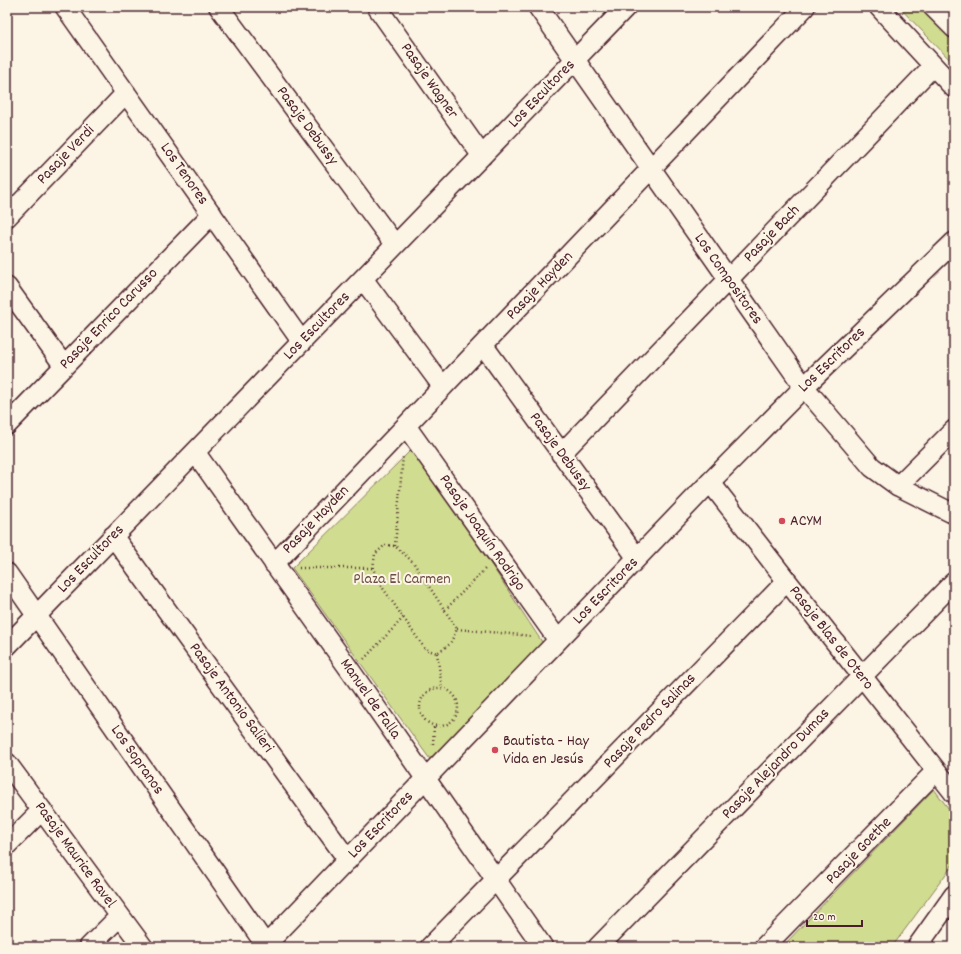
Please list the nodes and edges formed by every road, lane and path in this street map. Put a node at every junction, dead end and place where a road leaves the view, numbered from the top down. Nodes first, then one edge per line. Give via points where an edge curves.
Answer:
1 (65, 7) edge
2 (219, 7) edge
3 (377, 7) edge
4 (538, 7) edge
5 (626, 7) edge
6 (805, 7) edge
7 (879, 7) edge
8 (933, 7) edge
9 (954, 28) edge
10 (575, 60) junction
11 (933, 66) junction
12 (954, 88) edge
13 (126, 93) junction
14 (482, 156) junction
15 (651, 169) junction
16 (212, 214) junction
17 (7, 217) edge
18 (954, 242) edge
19 (395, 245) junction
20 (363, 279) junction
21 (728, 279) junction
22 (7, 287) edge
23 (302, 342) junction
24 (483, 345) junction
25 (64, 366) junction
26 (443, 387) junction
27 (804, 387) junction
28 (7, 425) edge
29 (406, 426) junction
30 (954, 430) edge
31 (195, 452) junction
32 (561, 454) junction
33 (710, 482) junction
34 (898, 486) junction
35 (954, 514) edge
36 (113, 536) junction
37 (395, 546) junction
38 (497, 554) junction
39 (636, 558) junction
40 (274, 564) junction
41 (372, 568) junction
42 (7, 573) edge
43 (787, 581) junction
44 (954, 582) edge
45 (445, 610) junction
46 (36, 616) junction
47 (404, 617) junction
48 (457, 629) junction
49 (558, 640) junction
50 (7, 646) edge
51 (437, 653) junction
52 (352, 673) junction
53 (862, 675) junction
54 (442, 688) junction
55 (7, 763) edge
56 (936, 771) junction
57 (425, 779) junction
58 (954, 792) edge
59 (42, 810) junction
60 (7, 845) edge
61 (348, 860) junction
62 (496, 880) junction
63 (954, 895) edge
64 (120, 916) junction
65 (266, 946) edge
66 (88, 947) edge
67 (143, 947) edge
68 (430, 947) edge
69 (543, 947) edge
70 (598, 947) edge
71 (764, 947) edge
72 (917, 947) edge

1 - 13 street, Los Tenores
2 - 19 street, Pasaje Debussy
3 - 14 street, Pasaje Wagner
4 - 10 street, Los Compositores
5 - 10 street, Los Escultores
6 - 15 street, Pasaje Hayden
7 - 11 street
8 - 9 street
10 - 14 street, Los Escultores
10 - 15 street, Los Compositores
11 - 12 street
11 - 21 street, Pasaje Bach
13 - 16 street, Los Tenores
13 - 17 street, Pasaje Verdi
14 - 19 street, Los Escultores
15 - 21 street, Los Compositores
15 - 24 street, Pasaje Hayden
16 - 23 street, Los Tenores
16 - 25 street, Pasaje Enrico Carusso
18 - 27 street, Los Escritores
19 - 20 street, Los Escultores
20 - 23 street, Los Escultores
20 - 26 street
21 - 27 street, Los Compositores
21 - 32 street, Pasaje Bach
22 - 25 street
23 - 31 street, Los Escultores
24 - 26 street, Pasaje Hayden
24 - 32 street, Pasaje Debussy
25 - 28 street, Pasaje Enrico Carusso
26 - 29 street, Pasaje Hayden
27 - 33 street, Los Escritores
27 - 34 street, Los Compositores via 872,467
29 - 37 path
29 - 38 street, Pasaje Joaquín Rodrigo
29 - 40 street, Pasaje Hayden
30 - 34 street
31 - 36 street, Los Escultores
31 - 40 street, Manuel de Falla
32 - 39 street, Pasaje Debussy
33 - 39 street, Los Escritores
33 - 43 street, Pasaje Blas de Otero
34 - 35 street, Los Compositores
36 - 46 street, Los Escultores
36 - 61 street, Pasaje Antonio Salieri
37 - 41 path via 385,544 375,554
37 - 45 path via 413,562
38 - 45 path
38 - 49 street, Pasaje Joaquín Rodrigo
39 - 49 street, Los Escritores
40 - 41 path via 292,568
40 - 52 street, Manuel de Falla
41 - 47 path via 378,581
42 - 46 street, Los Sopranos
43 - 53 street, Pasaje Blas de Otero
43 - 62 street, Pasaje Pedro Salinas
44 - 53 street, Pasaje Alejandro Dumas
45 - 48 path
46 - 50 street, Los Escultores
46 - 65 street, Los Sopranos
47 - 51 path via 425,649
47 - 52 path
48 - 49 path
48 - 51 path via 450,644
49 - 57 street, Los Escritores
51 - 54 path
52 - 57 street, Manuel de Falla
53 - 56 street, Pasaje Blas de Otero
53 - 70 street, Pasaje Alejandro Dumas
54 - 54 path via 435,688 424,695 420,707 424,719 434,726 447,725 459,711 459,704 453,693
55 - 59 street, Pasaje Maurice Ravel
56 - 58 street, Pasaje Blas de Otero
56 - 71 street, Pasaje Goethe
57 - 61 street, Los Escritores
57 - 62 street, Manuel de Falla
59 - 60 street
59 - 64 street, Pasaje Maurice Ravel
61 - 65 street, Los Escritores
62 - 68 street, Pasaje Pedro Salinas
62 - 69 street, Manuel de Falla
63 - 72 street
64 - 66 street
64 - 67 street, Pasaje Maurice Ravel

